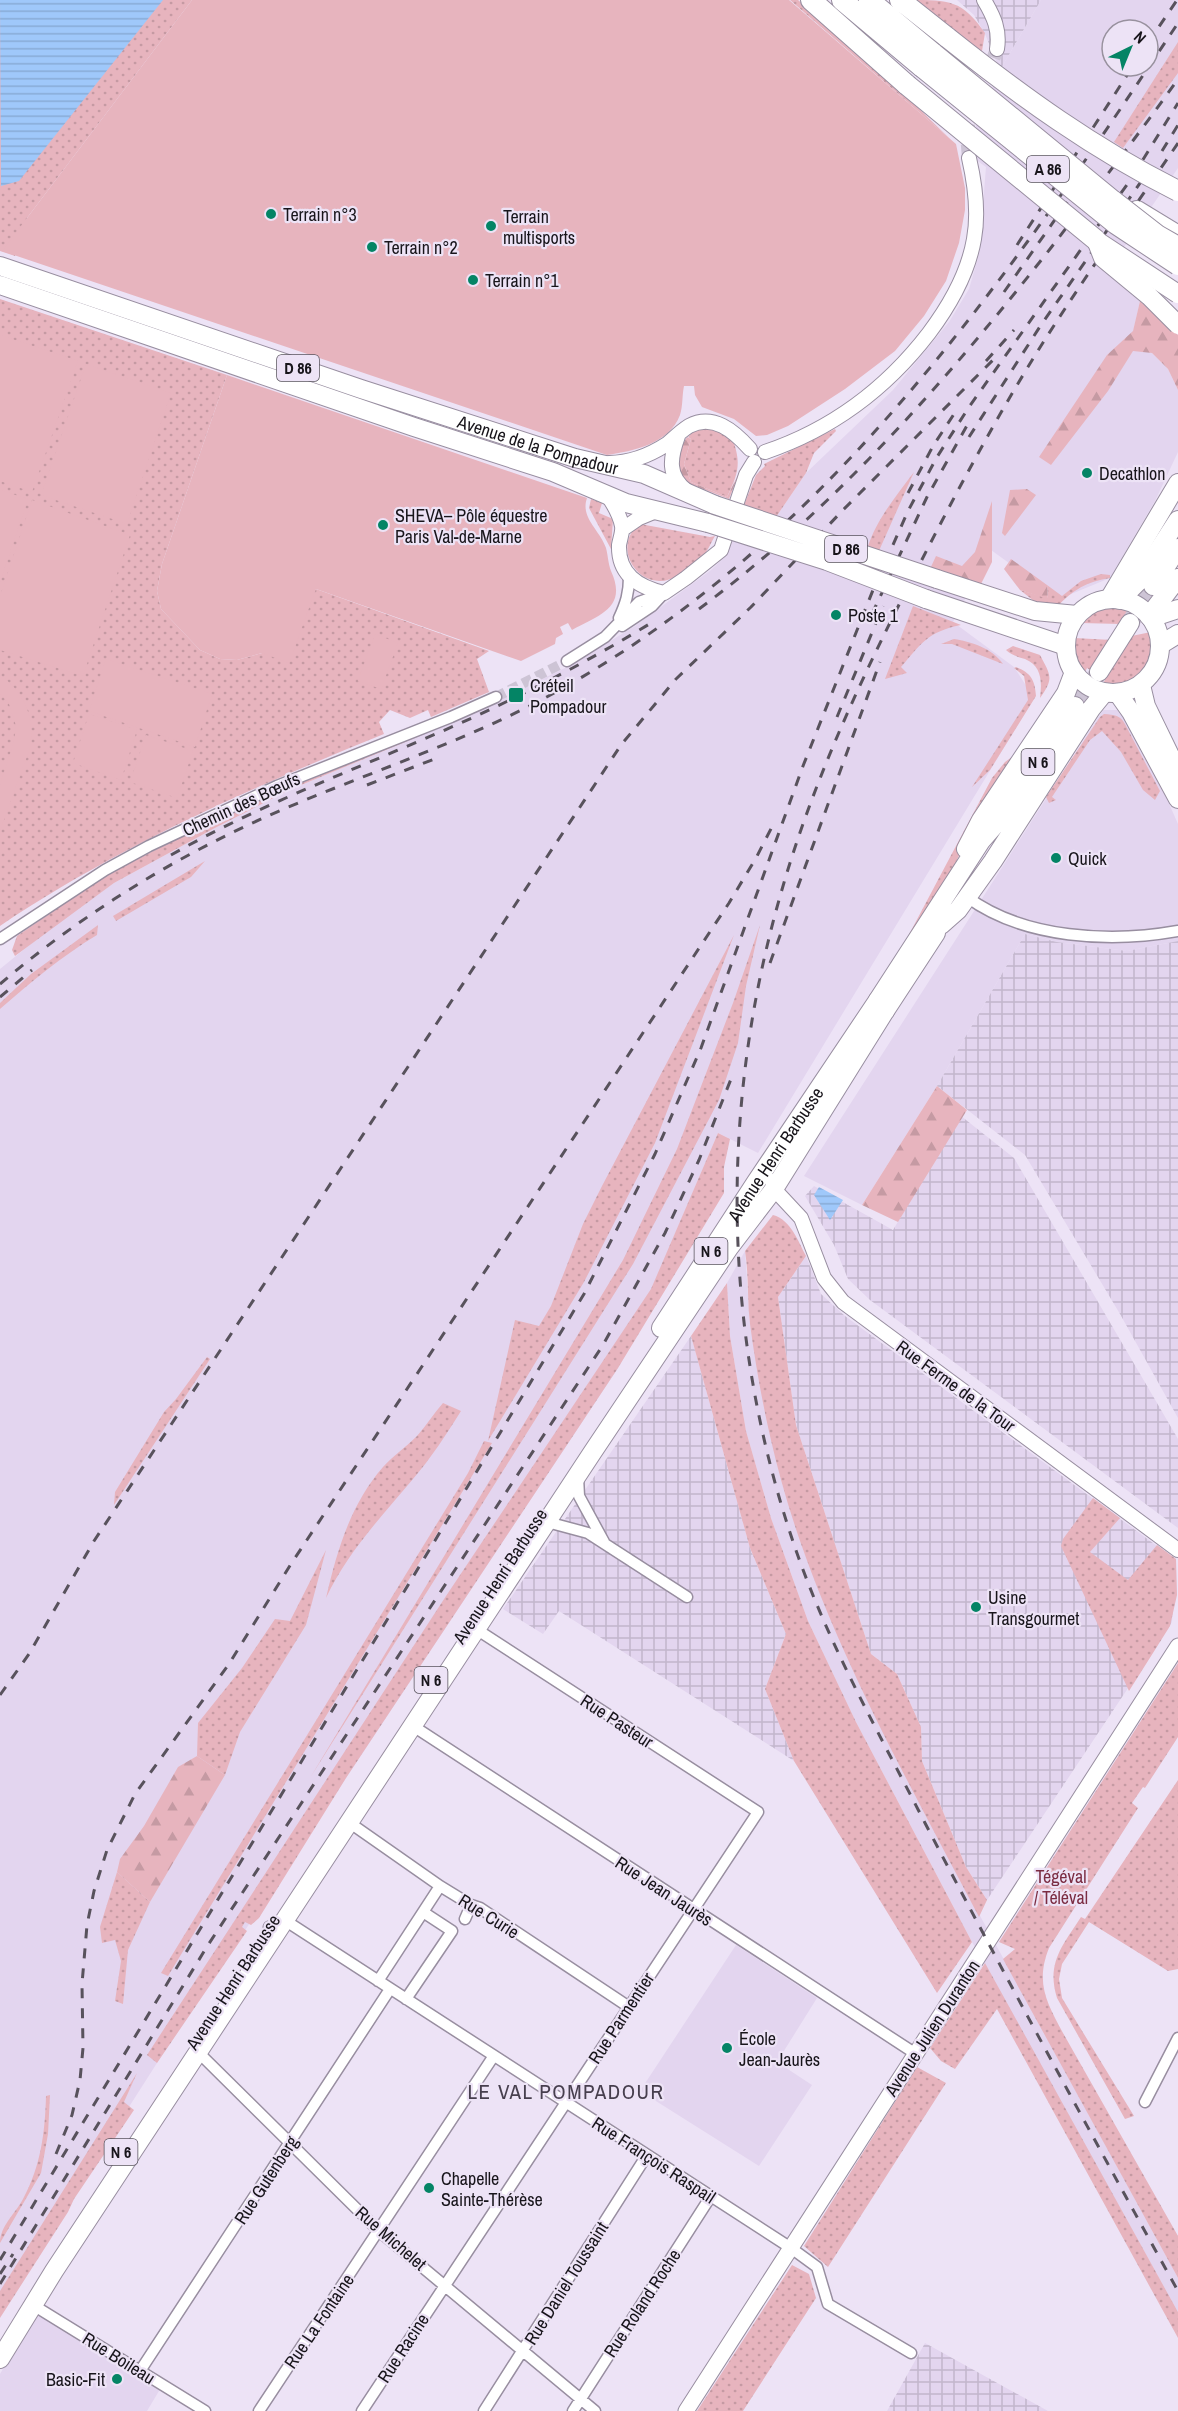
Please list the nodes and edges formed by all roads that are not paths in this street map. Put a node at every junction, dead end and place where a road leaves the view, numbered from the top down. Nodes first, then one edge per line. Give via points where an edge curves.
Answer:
1 (811, 0) edge
2 (842, 0) edge
3 (869, 0) edge
4 (900, 0) edge
5 (984, 1) edge
6 (997, 49) tunnel mouth
7 (928, 61) junction
8 (969, 158) tunnel mouth
9 (1178, 190) edge
10 (1112, 201) junction
11 (1178, 236) edge
12 (1096, 240) junction
13 (1178, 247) edge
14 (1178, 265) edge
15 (0, 266) edge
16 (0, 285) edge
17 (1178, 294) edge
18 (1178, 325) edge
19 (678, 434) junction
20 (752, 455) junction
21 (598, 463) junction
22 (1178, 483) edge
23 (608, 496) junction
24 (694, 497) junction
25 (656, 511) junction
26 (1178, 520) edge
27 (623, 529) junction
28 (1178, 548) edge
29 (629, 577) junction
30 (1178, 578) edge
31 (1153, 586) tunnel mouth
32 (664, 592) junction
33 (1114, 600) junction
34 (1178, 609) edge
35 (1077, 615) junction
36 (1150, 617) junction
37 (1130, 623) tunnel mouth
38 (611, 631) junction
39 (1178, 634) edge
40 (1160, 645) junction
41 (1066, 646) junction
42 (567, 661) tunnel mouth
43 (1074, 672) junction
44 (1099, 672) tunnel mouth
45 (1141, 685) junction
46 (1112, 694) junction
47 (496, 697) tunnel mouth
48 (1075, 706) tunnel mouth
49 (1178, 772) edge
50 (1178, 799) edge
51 (991, 832) junction
52 (958, 876) junction
53 (967, 897) junction
54 (941, 925) junction
55 (1178, 931) edge
56 (0, 939) edge
57 (882, 1006) junction
58 (791, 1130) junction
59 (774, 1189) junction
60 (578, 1476) junction
61 (547, 1522) junction
62 (604, 1542) junction
63 (1178, 1550) edge
64 (687, 1597) dead end
65 (476, 1629) junction
66 (1178, 1646) edge
67 (413, 1726) junction
68 (758, 1812) joint
69 (350, 1822) junction
70 (440, 1886) junction
71 (471, 1905) junction
72 (693, 1910) junction
73 (423, 1912) junction
74 (465, 1919) dead end
75 (277, 1924) junction
76 (378, 1981) junction
77 (390, 1989) junction
78 (406, 1999) junction
79 (629, 2007) junction
80 (201, 2034) junction
81 (1178, 2038) edge
82 (199, 2053) junction
83 (915, 2054) junction
84 (493, 2056) junction
85 (566, 2102) junction
86 (1145, 2103) dead end
87 (290, 2144) junction
88 (647, 2155) junction
89 (711, 2196) junction
90 (379, 2231) junction
91 (791, 2248) junction
92 (48, 2271) junction
93 (445, 2284) junction
94 (33, 2305) junction
95 (0, 2335) edge
96 (522, 2351) junction
97 (911, 2352) dead end
98 (0, 2359) edge
99 (140, 2371) junction
100 (581, 2399) junction
101 (205, 2411) edge
102 (260, 2411) edge
103 (362, 2411) edge
104 (484, 2411) edge
105 (573, 2411) edge
106 (595, 2411) edge
107 (686, 2411) edge

1 - 12 highway, bridge via 907,85
2 - 7 highway, A 86
3 - 7 highway, A 86
4 - 9 highway, bridge via 1054,119 1126,164
5 - 6 street via 996,24
7 - 10 highway, A 86, bridge
7 - 14 highway, A 86, bridge via 971,105 1116,224
8 - 20 street via 975,184 974,240 953,298 935,324 896,372 859,404 818,430 765,452 763,459
10 - 11 highway, bridge
10 - 13 highway, A 86, bridge
12 - 17 main road, bridge
12 - 18 main road, bridge via 1104,258
15 - 21 main road, Avenue de la Pompadour / D 86 via 362,390
16 - 23 main road, Avenue de la Pompadour / D 86 via 553,472
19 - 20 street via 694,424 717,423 733,431
19 - 21 street via 632,460
19 - 24 street via 670,467 680,486
20 - 32 street via 721,550
21 - 24 main road, Avenue de la Pompadour / D 86 via 644,474
22 - 33 main road
23 - 25 main road, Avenue de la Pompadour / D 86
23 - 27 street
24 - 35 main road, Avenue de la Pompadour / D 86, bridge via 1035,611
25 - 27 street
25 - 41 main road, Avenue de la Pompadour / D 86, bridge via 708,523 826,561
26 - 33 main road via 1137,583
27 - 29 street via 620,560
28 - 31 main road
29 - 32 street
29 - 38 street via 627,603
30 - 36 main road
32 - 38 street via 652,606
33 - 35 main road via 1091,604
33 - 36 main road via 1137,606
34 - 36 main road
35 - 41 main road
36 - 40 main road
37 - 44 main road
38 - 42 street
39 - 40 main road
40 - 45 main road via 1156,665
41 - 43 main road
43 - 46 main road via 1093,688
43 - 52 main road via 1066,693 981,820 959,863
45 - 46 main road via 1131,692
45 - 49 main road via 1146,706
46 - 50 main road via 1127,705
46 - 53 main road via 1091,709
47 - 56 street, Chemin des Bœufs via 261,792 149,846
48 - 51 main road, N 6
51 - 52 main road, N 6
51 - 54 main road, N 6 via 990,844
52 - 57 main road, N 6
53 - 54 main road
53 - 55 street via 992,913 1056,933 1107,938
54 - 57 main road, N 6
57 - 58 main road, Avenue Henri Barbusse / N 6
57 - 59 main road, Avenue Henri Barbusse / N 6
58 - 59 street via 786,1153 772,1176
58 - 75 main road, Avenue Henri Barbusse / N 6
59 - 60 main road, Avenue Henri Barbusse / N 6 via 729,1248
59 - 63 street, Rue Ferme de la Tour via 801,1218 824,1278 843,1302
60 - 61 main road, Avenue Henri Barbusse / N 6
60 - 62 street via 579,1496
61 - 62 street via 588,1533
61 - 65 main road, Avenue Henri Barbusse / N 6
62 - 64 street
65 - 67 main road, Avenue Henri Barbusse / N 6
65 - 68 street, Rue Pasteur
66 - 83 main road, Avenue Julien Duranton
67 - 69 main road, Avenue Henri Barbusse / N 6
67 - 72 street, Rue Jean Jaurès
68 - 72 street, Rue Parmentier
69 - 70 street, Rue Curie
69 - 75 main road, Avenue Henri Barbusse / N 6
70 - 71 street, Rue Curie
70 - 73 street
71 - 74 street
71 - 79 street, Rue Curie
72 - 79 street, Rue Parmentier
72 - 83 street, Rue Jean Jaurès
73 - 76 street
73 - 78 street via 452,1931
75 - 76 street, Rue François Raspail
75 - 80 main road, Avenue Henri Barbusse / N 6
75 - 82 main road, Avenue Henri Barbusse / N 6
76 - 77 street, Rue François Raspail
77 - 78 street, Rue François Raspail
77 - 87 street, Rue Gutenberg
78 - 84 street, Rue François Raspail
79 - 85 street, Rue Parmentier
80 - 82 main road
80 - 92 main road, Avenue Henri Barbusse / N 6
81 - 86 street
82 - 87 street, Rue Michelet
82 - 92 main road, Avenue Henri Barbusse / N 6
83 - 91 main road, Avenue Julien Duranton
84 - 85 street, Rue François Raspail
84 - 90 street, Rue La Fontaine
85 - 88 street, Rue François Raspail
85 - 93 street, Rue Parmentier
87 - 90 street, Rue Michelet
87 - 99 street, Rue Gutenberg
88 - 89 street, Rue François Raspail
88 - 96 street, Rue Daniel Toussaint
89 - 91 street, Rue François Raspail
89 - 100 street, Rue Roland Roche
90 - 93 street, Rue Michelet
90 - 102 street, Rue La Fontaine
91 - 97 street, Rue François Raspail via 818,2267 828,2304
91 - 107 main road, Avenue Julien Duranton
92 - 94 main road, N 6
92 - 95 main road, N 6
93 - 96 street, Rue Michelet
93 - 103 street, Rue Racine
94 - 98 main road, N 6
94 - 99 street, Rue Boileau
96 - 100 street, Rue Michelet
96 - 104 street, Rue Daniel Toussaint
99 - 101 street, Rue Boileau
100 - 105 street, Rue Roland Roche
100 - 106 street, Rue Michelet

